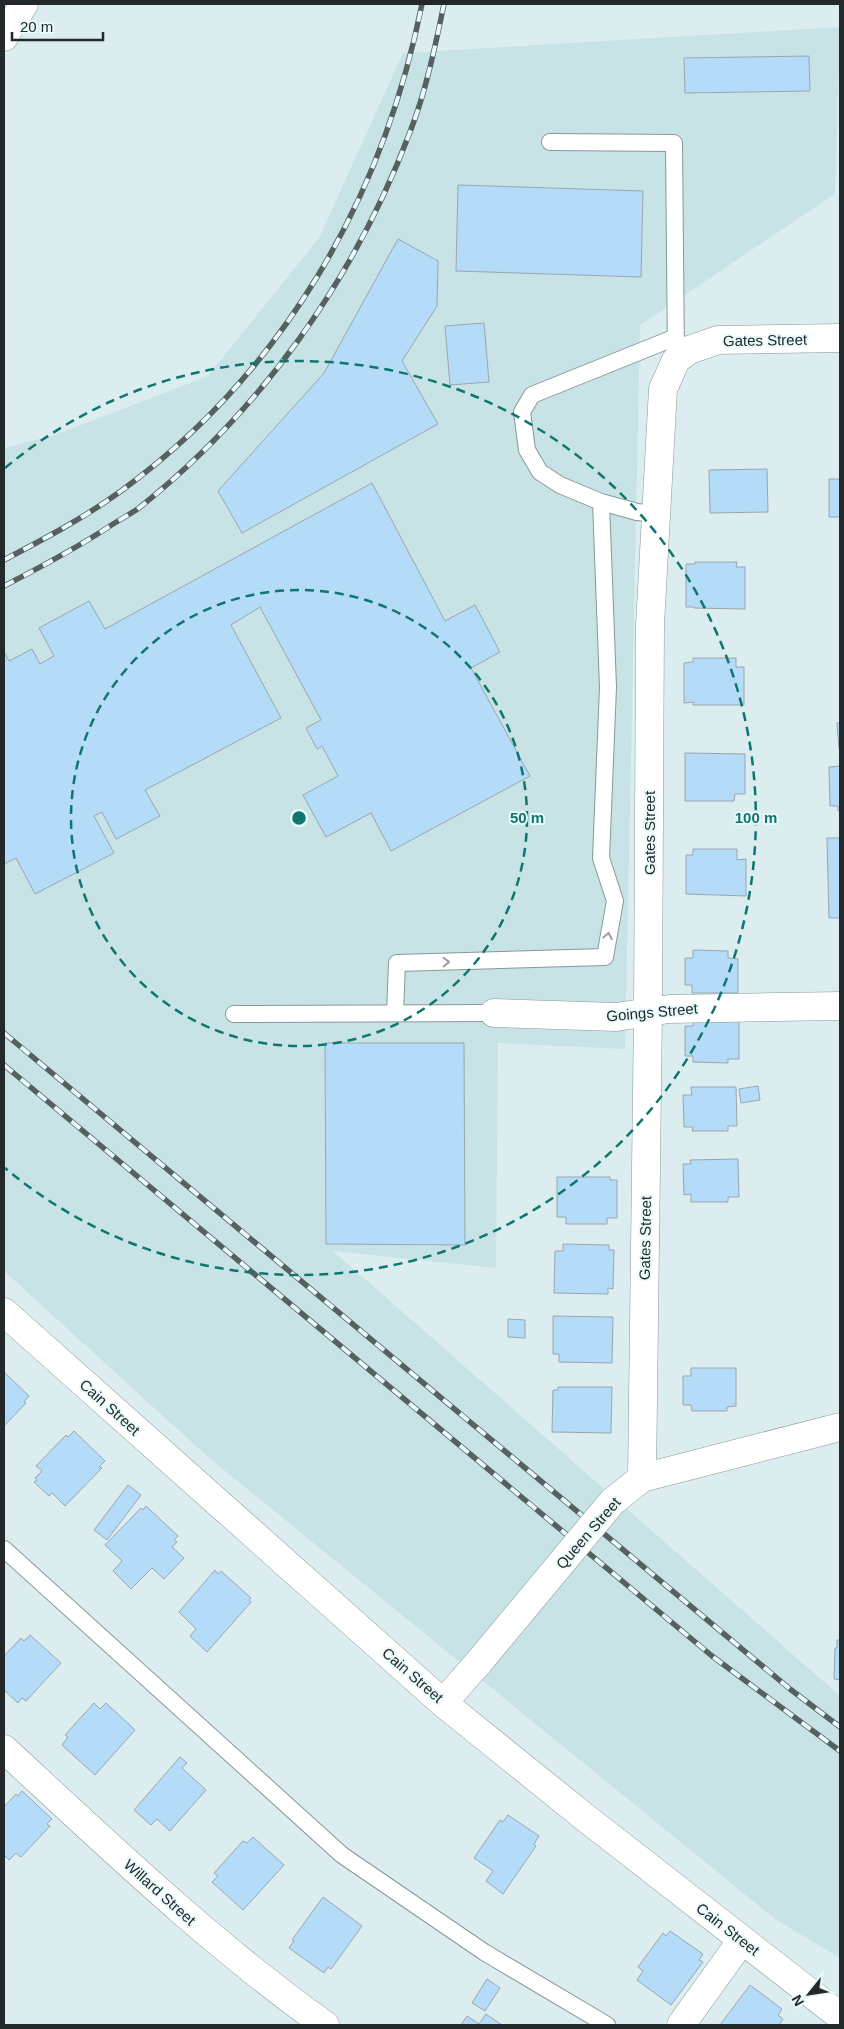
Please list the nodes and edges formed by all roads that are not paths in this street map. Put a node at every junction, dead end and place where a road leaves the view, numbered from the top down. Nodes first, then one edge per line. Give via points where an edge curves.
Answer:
1 (24, 4) edge
2 (4, 37) edge
3 (550, 142) dead end
4 (840, 338) edge
5 (676, 348) junction
6 (601, 502) junction
7 (656, 514) junction
8 (840, 1006) edge
9 (648, 1012) junction
10 (494, 1013) joint
11 (234, 1014) dead end
12 (395, 1014) junction
13 (4, 1312) edge
14 (840, 1426) edge
15 (642, 1478) junction
16 (4, 1549) edge
17 (443, 1703) junction
18 (4, 1749) edge
19 (742, 1940) junction
20 (840, 2016) edge
21 (325, 2025) edge
22 (607, 2025) edge
23 (681, 2025) edge

1 - 2 street
3 - 5 lane via 674,143
4 - 5 street, Gates Street via 718,340 689,350
5 - 6 lane via 532,395 522,412 527,450 540,472 560,485
5 - 7 street, Gates Street via 662,389
6 - 7 lane
12 -> 6 lane via 397,963 604,957 615,901 601,858 608,687
7 - 9 street, Gates Street via 650,625
8 - 9 street, Goings Street
9 - 10 street, Goings Street via 616,1017
9 - 15 street, Gates Street
10 - 12 lane
11 - 12 lane
13 - 17 street, Cain Street
14 - 15 street, Queen Street
15 - 17 street, Queen Street, bridge via 612,1502
16 - 22 lane via 342,1855 484,1952
17 - 19 street, Cain Street
18 - 21 street, Willard Street via 189,1919 273,1988
19 - 20 street, Cain Street
19 - 23 street

